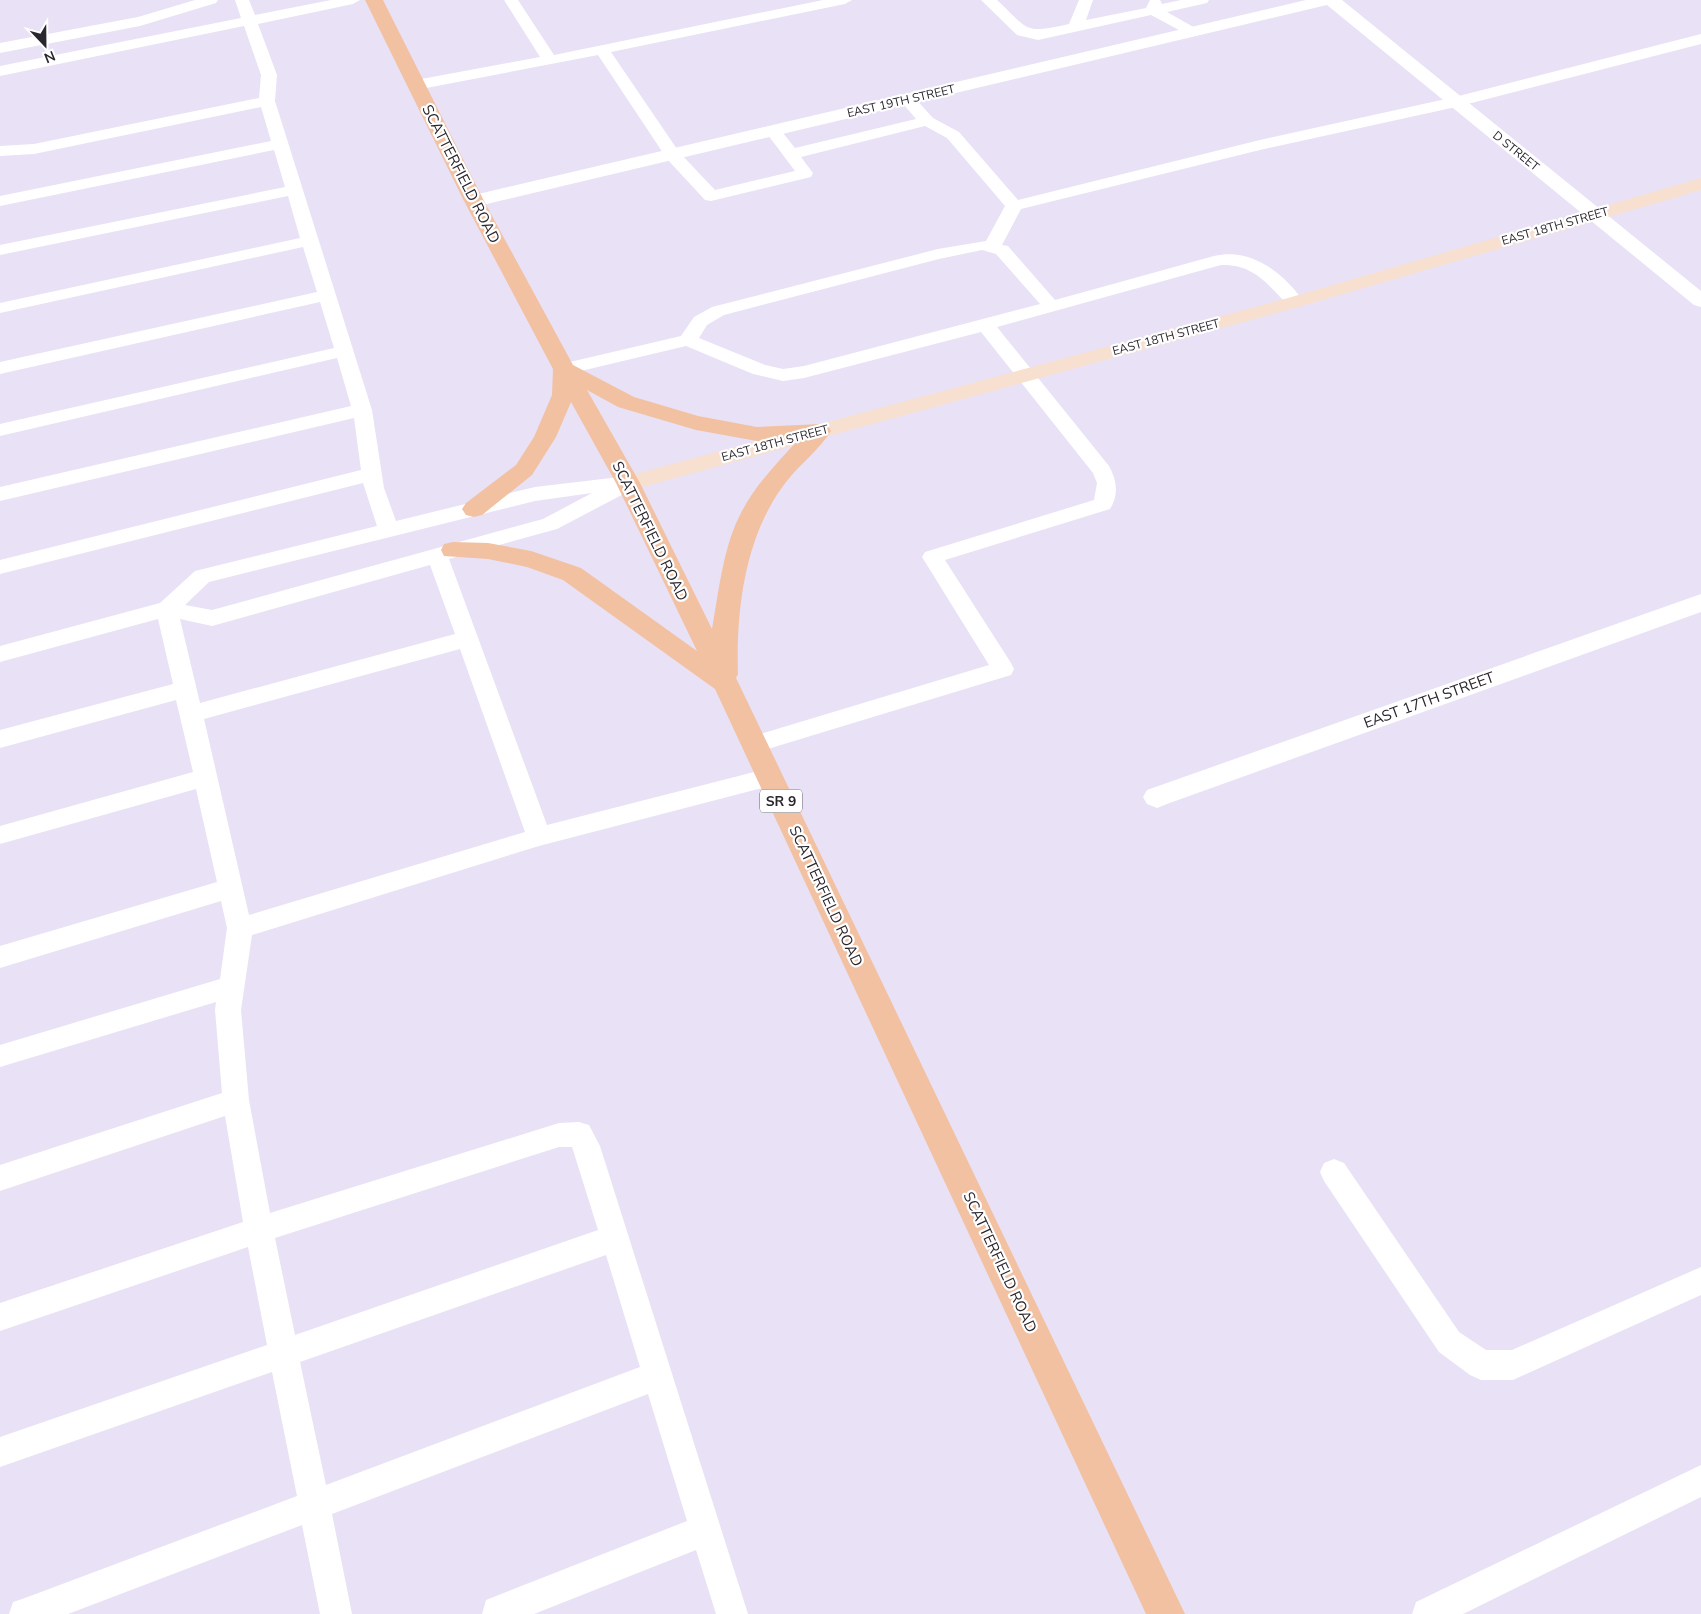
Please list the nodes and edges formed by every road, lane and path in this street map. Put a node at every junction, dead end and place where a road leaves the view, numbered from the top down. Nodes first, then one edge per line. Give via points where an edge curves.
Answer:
1 (211, 0) edge
2 (242, 0) edge
3 (353, 0) edge
4 (374, 0) edge
5 (511, 0) edge
6 (845, 0) edge
7 (988, 0) edge
8 (1010, 0) edge
9 (1086, 0) edge
10 (1202, 0) edge
11 (1330, 0) edge
12 (1154, 5) edge
13 (1004, 16) junction
14 (249, 20) junction
15 (1075, 28) junction
16 (1192, 32) junction
17 (1701, 39) edge
18 (0, 48) edge
19 (602, 50) junction
20 (550, 60) junction
21 (0, 71) edge
22 (416, 85) junction
23 (907, 99) junction
24 (268, 101) junction
25 (1456, 102) junction
26 (927, 121) junction
27 (773, 131) junction
28 (280, 144) junction
29 (0, 151) edge
30 (792, 154) junction
31 (673, 155) junction
32 (1701, 184) edge
33 (294, 190) junction
34 (0, 201) edge
35 (474, 201) junction
36 (1014, 206) junction
37 (1594, 214) junction
38 (309, 241) junction
39 (992, 246) junction
40 (0, 250) edge
41 (326, 295) junction
42 (1701, 301) edge
43 (1295, 302) junction
44 (1051, 306) junction
45 (0, 308) edge
46 (985, 325) junction
47 (688, 340) junction
48 (344, 351) junction
49 (0, 368) edge
50 (564, 369) junction
51 (1025, 375) junction
52 (362, 410) junction
53 (0, 430) edge
54 (820, 431) junction
55 (372, 474) junction
56 (628, 483) junction
57 (0, 494) edge
58 (474, 509) junction
59 (388, 529) junction
60 (445, 552) junction
61 (0, 567) edge
62 (1701, 603) edge
63 (167, 609) junction
64 (467, 639) junction
65 (0, 654) edge
66 (725, 683) junction
67 (186, 689) junction
68 (191, 714) junction
69 (0, 739) edge
70 (754, 744) junction
71 (206, 777) junction
72 (770, 777) junction
73 (1157, 797) dead end
74 (0, 835) edge
75 (540, 837) junction
76 (231, 888) junction
77 (240, 928) junction
78 (0, 957) edge
79 (232, 986) junction
80 (0, 1056) edge
81 (236, 1100) junction
82 (1334, 1172) dead end
83 (0, 1178) edge
84 (259, 1230) junction
85 (615, 1238) junction
86 (1701, 1281) edge
87 (0, 1317) edge
88 (284, 1353) junction
89 (659, 1375) junction
90 (0, 1452) edge
91 (1701, 1481) edge
92 (314, 1505) junction
93 (706, 1530) junction
94 (496, 1613) edge
95 (25, 1614) edge
96 (336, 1614) edge
97 (732, 1614) edge
98 (1166, 1614) edge
99 (1428, 1614) edge

1 - 18 lane via 140,22
2 - 14 lane
3 - 14 lane
4 - 22 main road, SCATTERFIELD ROAD / SR 9
5 - 20 lane
6 - 19 lane
7 - 13 lane
8 - 13 lane
9 - 15 lane
10 - 12 lane
11 - 16 street, EAST 19TH STREET
11 - 25 street, D STREET
12 - 15 lane
12 - 16 lane
13 - 15 lane via 1022,32 1038,36
14 - 21 lane
14 - 24 lane via 270,75
16 - 23 street, EAST 19TH STREET
17 - 25 lane
19 - 20 lane
19 - 31 lane
20 - 22 lane
22 - 35 main road, SCATTERFIELD ROAD / SR 9
23 - 26 lane
23 - 27 street, EAST 19TH STREET
24 - 28 lane
24 - 29 lane via 34,149
25 - 36 lane via 1260,145
25 - 37 street, D STREET
26 - 30 lane
26 - 36 lane via 953,135
27 - 30 lane
27 - 31 street, EAST 19TH STREET
28 - 33 lane
28 - 34 lane
30 - 31 lane via 805,173 711,196
31 - 35 street, EAST 19TH STREET
32 - 37 street, EAST 18TH STREET
33 - 38 lane
33 - 40 lane
35 - 50 main road, SCATTERFIELD ROAD / SR 9
36 - 39 lane
37 - 42 street, D STREET
37 - 43 street, EAST 18TH STREET
38 - 41 lane
38 - 45 lane
39 - 44 lane via 1010,258
39 - 47 lane via 965,248 718,311 700,320
41 - 48 lane
41 - 49 lane
43 - 44 lane via 1262,269 1237,258
43 - 51 street, EAST 18TH STREET
44 - 46 lane
46 - 47 lane via 783,375 760,370
46 - 51 lane
47 - 50 lane
48 - 52 lane
48 - 53 lane
50 - 54 main road via 626,402 696,423 757,434
50 - 56 main road, SCATTERFIELD ROAD / SR 9
50 - 58 main road via 563,396 545,438 524,470
51 - 54 street, EAST 18TH STREET
51 - 70 lane via 1102,471 1107,483 1103,504 932,556 1003,668
52 - 55 lane
52 - 57 lane
54 - 56 street, EAST 18TH STREET
54 - 66 main road via 778,476 753,512 738,557 724,631
55 - 59 lane
55 - 61 lane
56 - 58 lane via 535,494
56 - 60 lane via 550,524
56 - 66 main road, SCATTERFIELD ROAD / SR 9
58 - 59 lane
59 - 63 lane via 202,576
60 - 63 lane via 212,618
60 - 64 lane
60 - 66 main road via 488,552 531,559 572,574
62 - 73 street, EAST 17TH STREET
63 - 65 lane
63 - 67 lane
64 - 68 lane
64 - 75 lane
66 - 70 main road, SCATTERFIELD ROAD / SR 9
67 - 68 lane
67 - 69 lane
68 - 71 lane
70 - 72 main road, SCATTERFIELD ROAD / SR 9
71 - 74 lane
71 - 76 lane
72 - 75 lane
72 - 98 main road, SCATTERFIELD ROAD / SR 9
75 - 77 lane
76 - 77 lane
76 - 78 lane
77 - 79 lane
79 - 80 lane
79 - 81 lane via 228,1010
81 - 83 lane
81 - 84 lane
82 - 86 lane via 1449,1342 1481,1365 1513,1365
84 - 85 lane via 559,1135 579,1134 586,1146
84 - 87 lane
84 - 88 lane
85 - 88 lane
85 - 89 lane
88 - 90 lane
88 - 92 lane
89 - 92 lane
89 - 93 lane
91 - 99 lane
92 - 95 lane
92 - 96 lane
93 - 94 lane
93 - 97 lane

